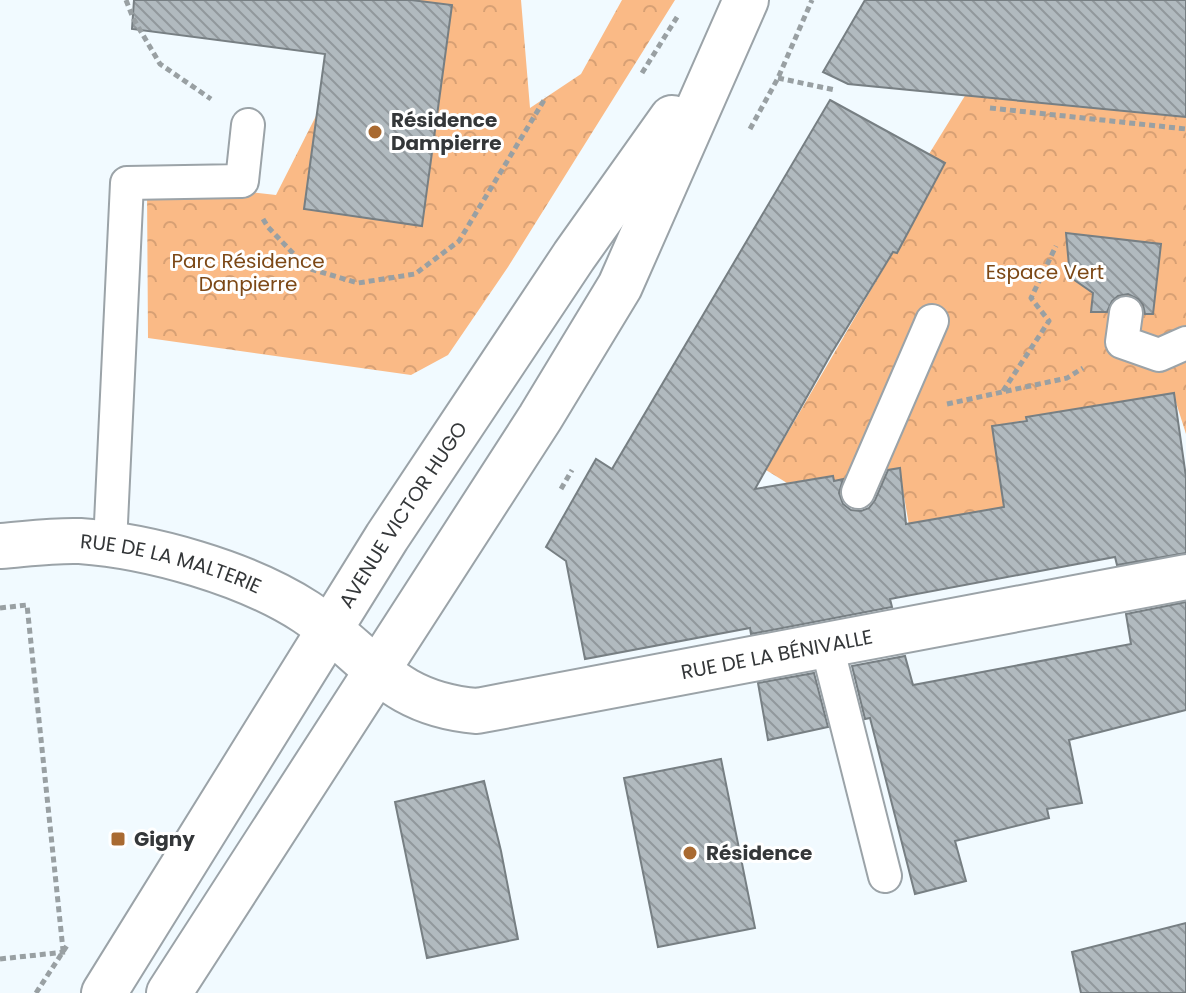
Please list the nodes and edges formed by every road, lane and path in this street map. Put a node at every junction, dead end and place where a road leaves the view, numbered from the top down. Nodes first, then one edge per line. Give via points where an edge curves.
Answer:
1 (126, 0) edge
2 (746, 0) edge
3 (812, 0) edge
4 (723, 48) junction
5 (835, 90) dead end
6 (546, 97) dead end
7 (990, 108) dead end
8 (248, 125) joint
9 (1186, 129) edge
10 (242, 181) junction
11 (1056, 246) dead end
12 (932, 321) dead end
13 (1124, 328) joint
14 (1186, 343) edge
15 (1002, 392) junction
16 (891, 416) junction
17 (858, 492) dead end
18 (110, 544) junction
19 (0, 546) edge
20 (1186, 577) edge
21 (0, 608) edge
22 (329, 628) junction
23 (827, 646) junction
24 (377, 672) junction
25 (885, 876) dead end
26 (0, 959) edge
27 (104, 993) edge
28 (169, 993) edge

1 - 8 path via 160,64
2 - 4 street, AVENUE VICTOR HUGO
3 - 5 path via 778,78
4 - 22 street, AVENUE VICTOR HUGO via 574,256
4 - 24 street, AVENUE VICTOR HUGO via 620,286
6 - 10 path via 459,241 415,274 358,283 307,268 268,227
7 - 9 path
8 - 10 lane
10 - 18 lane via 127,183
11 - 15 path via 1031,298 1049,321
12 - 16 lane
13 - 14 lane via 1159,355
13 - 15 path via 1067,378
15 - 16 path
16 - 17 lane
18 - 19 street, RUE DE LA MALTERIE
18 - 22 street, RUE DE LA MALTERIE via 225,573
20 - 23 street, RUE DE LA BÉNIVALLE
21 - 26 path via 27,605 63,951
22 - 24 street, RUE DE LA MALTERIE
22 - 27 street, AVENUE VICTOR HUGO
23 - 24 street, RUE DE LA BÉNIVALLE via 477,711 449,709 417,697
23 - 25 lane
24 - 28 street, AVENUE VICTOR HUGO

